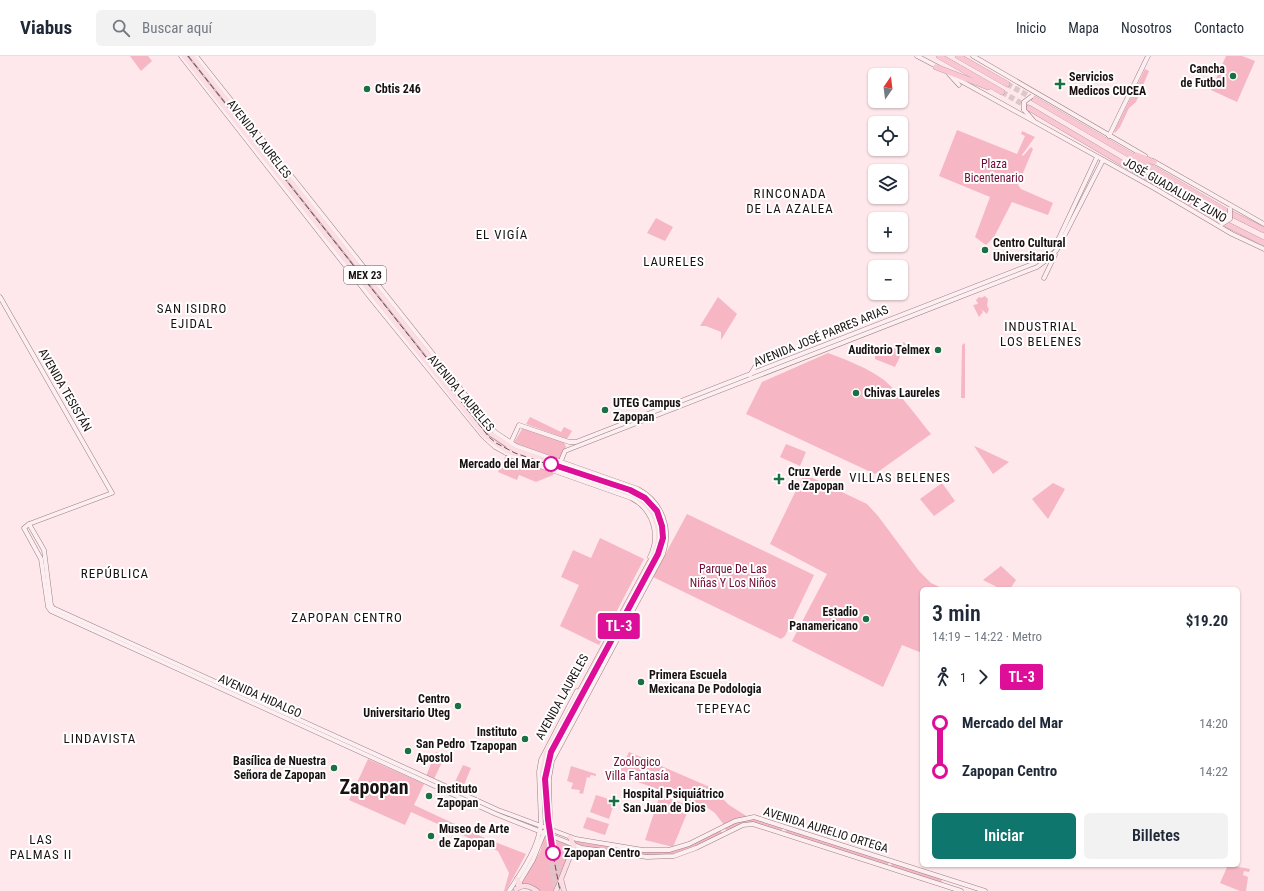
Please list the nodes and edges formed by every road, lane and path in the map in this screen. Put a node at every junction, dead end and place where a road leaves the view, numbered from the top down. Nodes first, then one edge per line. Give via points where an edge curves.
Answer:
1 (196, 56) edge
2 (917, 56) edge
3 (939, 56) edge
4 (958, 56) edge
5 (965, 56) edge
6 (973, 56) edge
7 (1148, 56) edge
8 (186, 57) edge
9 (936, 67) junction
10 (949, 74) junction
11 (959, 86) dead end
12 (1042, 97) junction
13 (1033, 98) junction
14 (1027, 109) junction
15 (1066, 118) junction
16 (237, 122) junction
17 (1037, 125) junction
18 (241, 132) junction
19 (1109, 136) junction
20 (1098, 157) junction
21 (1103, 160) junction
22 (1154, 162) junction
23 (1221, 199) junction
24 (1210, 221) junction
25 (1264, 224) edge
26 (1264, 230) edge
27 (1264, 243) edge
28 (1264, 250) edge
29 (1056, 251) junction
30 (1044, 278) dead end
31 (992, 280) junction
32 (984, 283) junction
33 (994, 285) junction
34 (985, 288) junction
35 (0, 297) edge
36 (905, 316) junction
37 (766, 363) dead end
38 (773, 366) junction
39 (755, 367) dead end
40 (772, 372) junction
41 (750, 375) junction
42 (742, 378) junction
43 (730, 388) junction
44 (508, 449) junction
45 (558, 467) junction
46 (29, 524) junction
47 (636, 586) junction
48 (68, 618) junction
49 (627, 621) junction
50 (621, 625) junction
51 (541, 827) junction
52 (546, 829) junction
53 (542, 833) junction
54 (570, 837) junction
55 (574, 846) junction
56 (561, 880) junction
57 (517, 886) edge
58 (509, 891) edge
59 (537, 891) edge
60 (556, 891) edge
61 (564, 891) edge
62 (961, 891) edge
63 (985, 891) edge

1 - 44 main road, AVENIDA LAURELES
2 - 9 main road, JOSÉ GUADALUPE ZUNO
3 - 9 highway via 1002,92
4 - 5 highway via 1008,84
6 - 12 main road
7 - 19 main road
8 - 16 main road, AVENIDA LAURELES / MEX 23
8 - 18 main road, AVENIDA LAURELES
8 - 44 main road, AVENIDA LAURELES / MEX 23 via 486,429
9 - 10 main road, JOSÉ GUADALUPE ZUNO
10 - 11 main road
10 - 17 main road, JOSÉ GUADALUPE ZUNO
12 - 13 main road
12 - 19 main road
13 - 14 main road, bridge via 1024,102
13 - 15 highway
14 - 17 main road
14 - 27 highway via 1220,221
15 - 22 highway
15 - 26 highway via 1226,211
16 - 18 main road
16 - 44 main road, AVENIDA LAURELES / MEX 23 via 482,433
17 - 20 main road, JOSÉ GUADALUPE ZUNO
18 - 44 main road, AVENIDA LAURELES via 474,427 489,442
19 - 22 main road
20 - 21 main road, JOSÉ GUADALUPE ZUNO
20 - 31 main road, AVENIDA JOSÉ PARRES ARIAS via 1052,248 1035,263
21 - 24 main road, JOSÉ GUADALUPE ZUNO
21 - 29 main road, AVENIDA JOSÉ PARRES ARIAS
22 - 23 main road
23 - 24 main road, bridge via 1230,209 1230,219 1222,224
23 - 25 main road
24 - 28 main road, JOSÉ GUADALUPE ZUNO
29 - 30 main road
29 - 33 main road, AVENIDA JOSÉ PARRES ARIAS via 1037,267
31 - 32 main road, AVENIDA JOSÉ PARRES ARIAS
31 - 33 main road via 990,283
32 - 34 main road via 987,285
32 - 36 main road, AVENIDA JOSÉ PARRES ARIAS
33 - 34 main road, AVENIDA JOSÉ PARRES ARIAS
34 - 36 main road, AVENIDA JOSÉ PARRES ARIAS
35 - 46 main road, AVENIDA TESISTÁN via 112,493
36 - 38 main road, AVENIDA JOSÉ PARRES ARIAS
36 - 40 main road, AVENIDA JOSÉ PARRES ARIAS
37 - 38 main road
38 - 40 main road
38 - 41 main road, AVENIDA JOSÉ PARRES ARIAS
39 - 41 main road
40 - 43 main road, AVENIDA JOSÉ PARRES ARIAS
41 - 42 main road, AVENIDA JOSÉ PARRES ARIAS
42 - 43 main road
42 - 44 main road, AVENIDA JOSÉ PARRES ARIAS via 576,442 569,442 520,425
43 - 45 main road, AVENIDA JOSÉ PARRES ARIAS via 565,451
44 - 45 main road, AVENIDA LAURELES / MEX 23
44 - 45 main road, AVENIDA LAURELES
45 - 47 main road, AVENIDA LAURELES / MEX 23 via 632,494 650,508 658,526 658,542
45 - 49 main road, AVENIDA LAURELES via 638,488 651,497 663,516 667,535 663,554
45 - 50 main road, AVENIDA LAURELES / MEX 23 via 636,492 651,503 660,518 663,534 660,553
46 - 48 main road, AVENIDA HIDALGO via 44,550 51,605
46 - 48 main road, AVENIDA HIDALGO via 24,528 41,559 48,609
47 - 50 main road, AVENIDA LAURELES / MEX 23 via 546,753 542,772 545,799 547,771 553,751
47 - 51 main road, AVENIDA LAURELES via 543,753 538,772
48 - 51 main road, AVENIDA HIDALGO
48 - 53 main road, AVENIDA HIDALGO
49 - 50 main road
49 - 52 main road, AVENIDA LAURELES via 552,761 549,779 550,822
51 - 52 main road, AVENIDA HIDALGO
51 - 53 main road, AVENIDA LAURELES
52 - 53 main road, AVENIDA LAURELES
52 - 54 main road, AVENIDA AURELIO ORTEGA
53 - 55 main road, AVENIDA AURELIO ORTEGA
53 - 57 main road
54 - 55 main road
54 - 63 main road, AVENIDA AURELIO ORTEGA via 588,843 668,850 689,844 734,821 754,817
55 - 56 main road
55 - 62 main road, AVENIDA AURELIO ORTEGA via 601,852 664,858 686,853 743,825 753,824
56 - 60 main road
56 - 61 main road
57 - 58 main road
57 - 59 main road via 529,886

